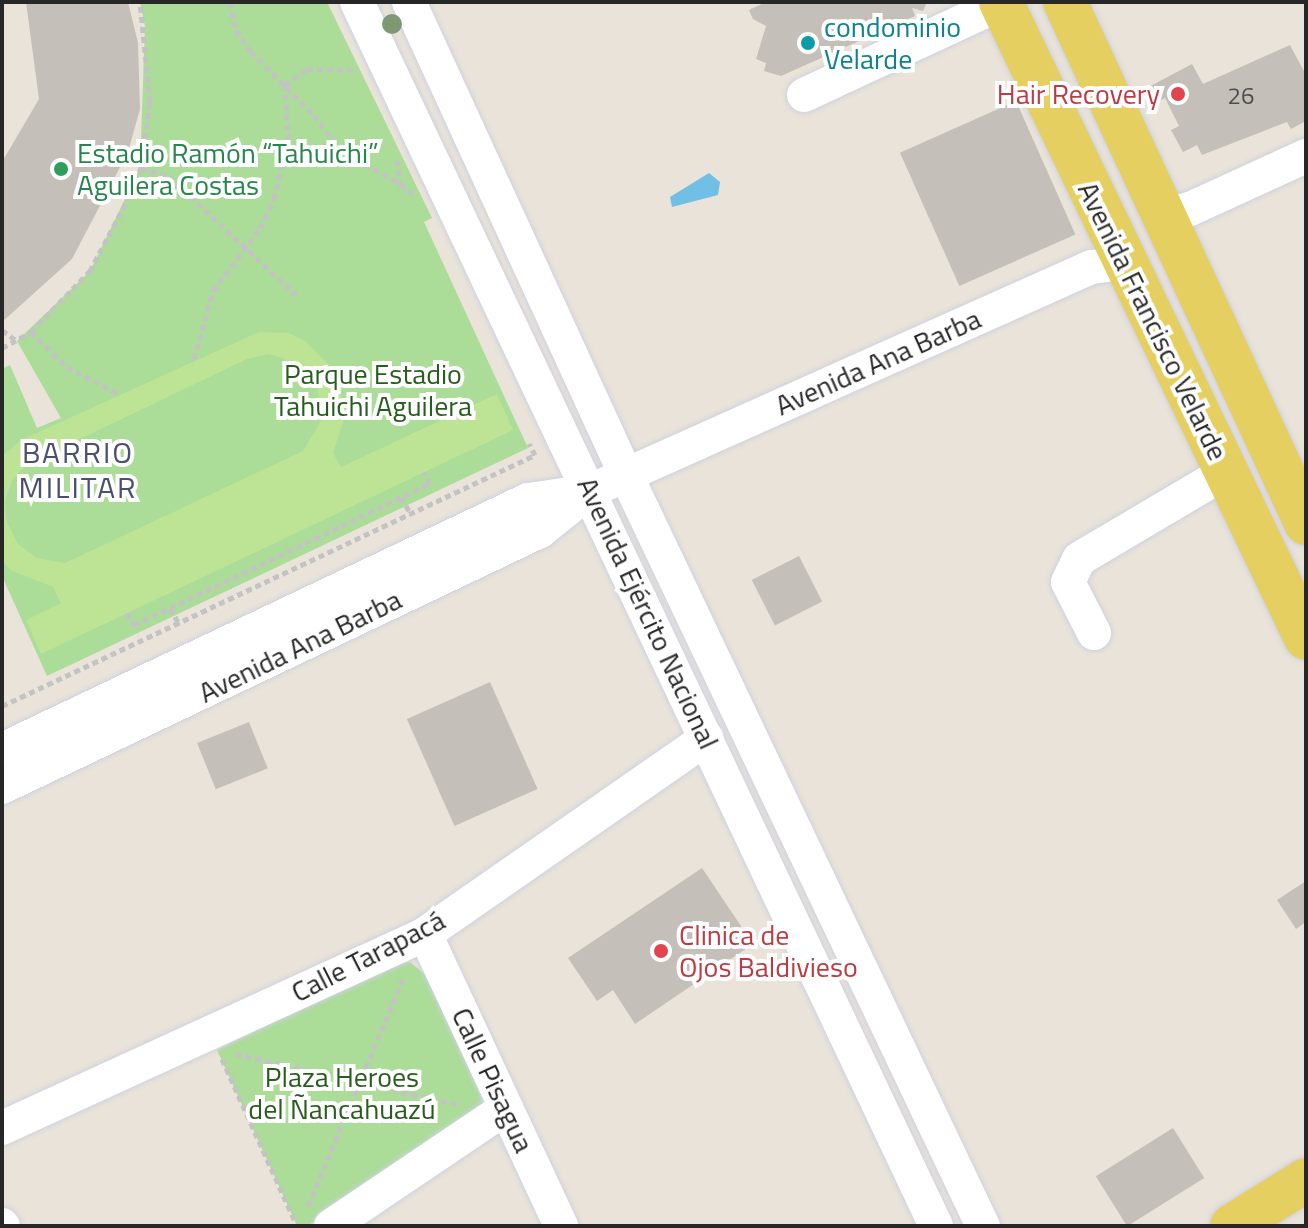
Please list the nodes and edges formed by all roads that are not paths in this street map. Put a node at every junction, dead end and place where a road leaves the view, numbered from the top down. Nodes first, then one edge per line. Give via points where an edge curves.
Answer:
1 (1065, 2) edge
2 (1002, 3) edge
3 (394, 16) edge
4 (804, 95) dead end
5 (1306, 156) edge
6 (1085, 180) junction
7 (1164, 215) junction
8 (1128, 270) junction
9 (1209, 317) junction
10 (1226, 472) junction
11 (626, 475) junction
12 (590, 491) junction
13 (1306, 523) edge
14 (1094, 633) dead end
15 (1306, 638) edge
16 (141, 703) junction
17 (707, 738) junction
18 (2, 750) edge
19 (2, 787) edge
20 (425, 934) junction
21 (506, 1108) junction
22 (2, 1128) edge
23 (1306, 1180) edge
24 (331, 1226) edge
25 (561, 1226) edge
26 (936, 1226) edge
27 (983, 1226) edge
28 (1232, 1226) edge

1 - 7 main road, Avenida Francisco Velarde
2 - 4 street
2 - 6 main road, Avenida Francisco Velarde
3 - 11 street, Avenida Ejército Nacional
3 - 12 street, Avenida Ejército Nacional
5 - 7 street via 1190,209
6 - 7 main road via 1127,214
6 - 8 main road, Avenida Francisco Velarde
7 - 9 main road, Avenida Francisco Velarde
8 - 9 main road via 1165,266 1176,274 1197,310
8 - 10 main road, Avenida Francisco Velarde
8 - 11 street, Avenida Ana Barba via 1091,267
9 - 13 main road, Avenida Francisco Velarde
10 - 14 street via 1079,559 1068,582
10 - 15 main road, Avenida Francisco Velarde
11 - 12 street, Avenida Ana Barba
11 - 27 street, Avenida Ejército Nacional
12 - 16 street, Avenida Ana Barba via 540,531
12 - 17 street, Avenida Ejército Nacional
16 - 18 street, Avenida Ana Barba
16 - 19 street, Avenida Ana Barba
17 - 20 street, Calle Tarapacá
17 - 26 street, Avenida Ejército Nacional
20 - 21 street, Calle Pisagua
20 - 22 street, Calle Tarapacá
21 - 24 street
21 - 25 street, Calle Pisagua
23 - 28 main road

